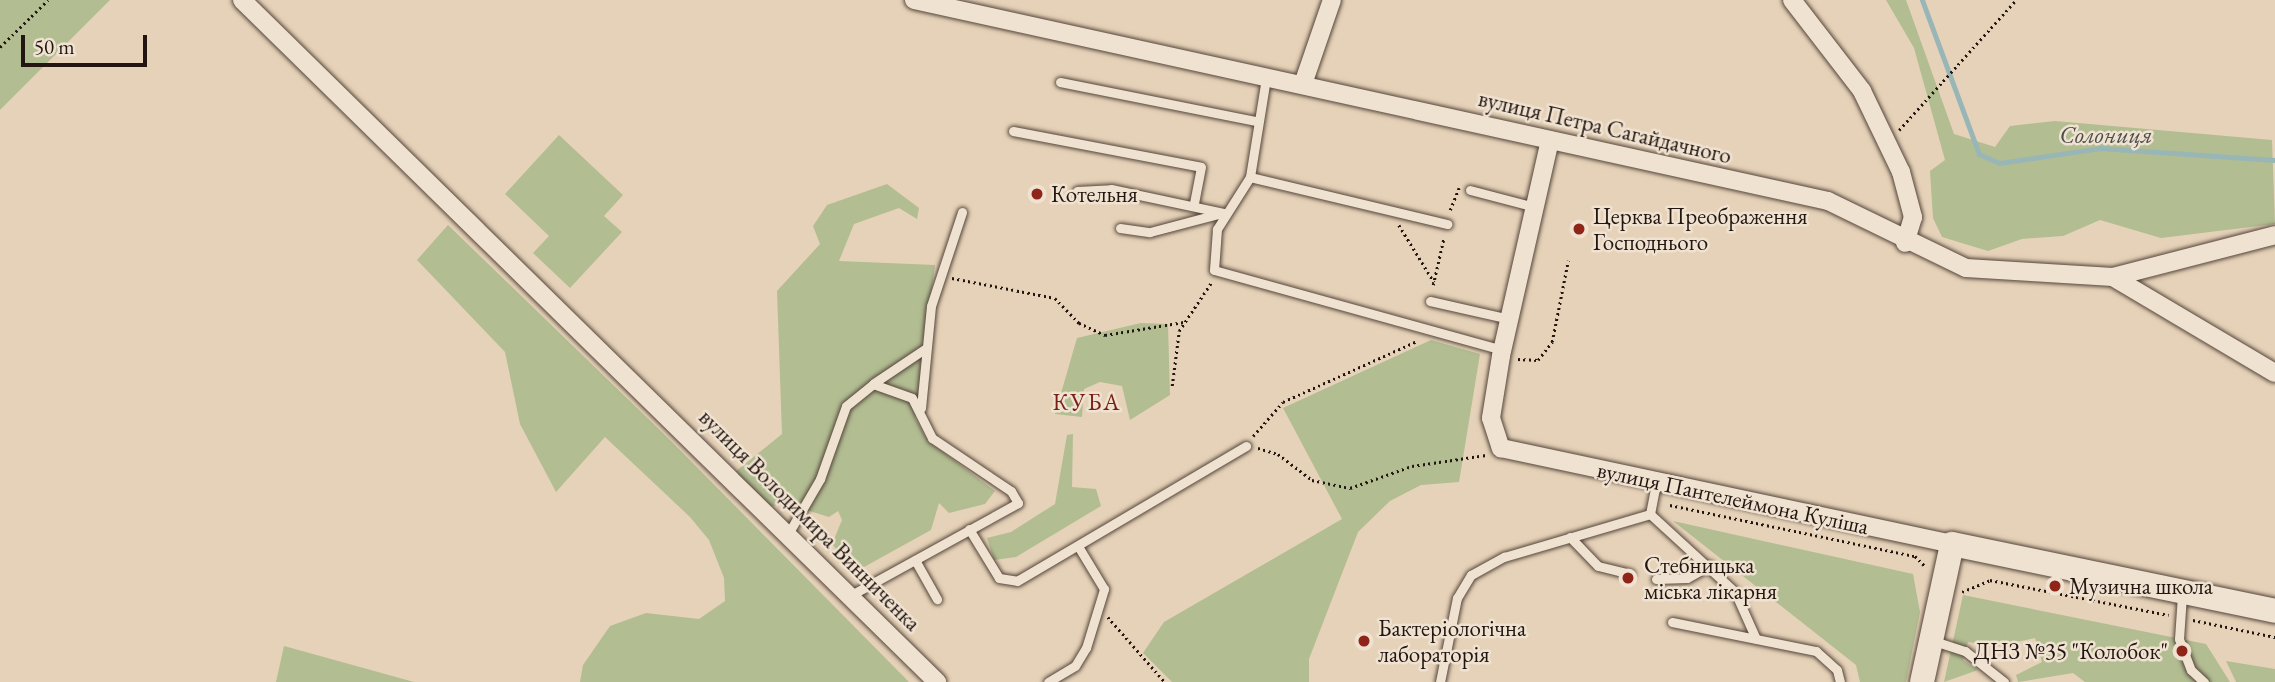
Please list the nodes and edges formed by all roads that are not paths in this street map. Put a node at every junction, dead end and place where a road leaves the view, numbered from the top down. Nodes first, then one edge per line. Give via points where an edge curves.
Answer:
1 (242, 0) edge
2 (915, 0) edge
3 (1332, 0) edge
4 (1792, 0) edge
5 (1266, 78) junction
6 (1060, 82) dead end
7 (1303, 84) junction
8 (1256, 121) junction
9 (1013, 131) dead end
10 (1550, 140) junction
11 (1250, 177) junction
12 (1470, 190) dead end
13 (1077, 191) dead end
14 (1194, 204) junction
15 (1535, 207) junction
16 (962, 212) dead end
17 (1224, 214) junction
18 (1447, 224) dead end
19 (1120, 228) dead end
20 (2275, 235) edge
21 (1905, 243) junction
22 (2113, 277) junction
23 (1430, 301) dead end
24 (1509, 319) junction
25 (926, 348) junction
26 (1502, 353) junction
27 (2275, 373) edge
28 (873, 384) junction
29 (921, 408) junction
30 (1247, 446) road end
31 (1656, 482) junction
32 (1650, 514) junction
33 (969, 529) junction
34 (788, 534) junction
35 (1570, 537) junction
36 (1952, 544) junction
37 (1078, 546) junction
38 (915, 560) junction
39 (1710, 565) junction
40 (1630, 573) dead end
41 (1656, 579) dead end
42 (2182, 592) junction
43 (851, 595) junction
44 (937, 599) dead end
45 (2275, 611) edge
46 (1672, 622) dead end
47 (1756, 639) junction
48 (1931, 640) junction
49 (937, 682) edge
50 (1048, 682) edge
51 (1440, 682) edge
52 (1840, 682) edge
53 (1922, 682) edge
54 (2004, 682) edge
55 (2204, 682) edge

1 - 34 street, вулиця Володимира Винниченка
2 - 5 street, вулиця Петра Сагайдачного
3 - 7 street
4 - 21 street via 1862,91 1887,142 1910,198 1913,217
5 - 7 street, вулиця Петра Сагайдачного
5 - 8 lane
6 - 8 lane
7 - 10 street, вулиця Петра Сагайдачного
8 - 11 lane
9 - 14 lane via 1201,167
10 - 15 street
10 - 21 street, вулиця Петра Сагайдачного via 1828,201
11 - 17 lane
11 - 18 lane
12 - 15 lane
13 - 14 lane via 1111,188
14 - 17 lane
15 - 24 street
16 - 25 lane
17 - 19 lane via 1150,232
17 - 26 lane via 1214,270
20 - 22 street, вулиця Петра Сагайдачного
21 - 22 street, вулиця Петра Сагайдачного via 1966,268
22 - 27 street
23 - 24 lane
24 - 26 street
25 - 28 lane
25 - 29 lane
26 - 31 street, вулиця Пантелеймона Куліша via 1491,418 1501,448
28 - 29 lane via 900,390
28 - 34 lane via 846,406 820,479
29 - 33 lane via 932,438 1005,485 1018,503
30 - 37 lane
31 - 32 lane
31 - 36 street, вулиця Пантелеймона Куліша
32 - 35 lane
32 - 39 lane
33 - 37 lane via 991,569 1008,582
33 - 38 lane
34 - 43 street, вулиця Володимира Винниченка
35 - 40 lane via 1598,566
35 - 51 lane via 1504,556 1471,575 1457,598
36 - 42 street, вулиця Пантелеймона Куліша
36 - 48 street
37 - 50 lane via 1104,589 1075,666
38 - 43 lane
38 - 44 lane
39 - 41 lane via 1687,578
39 - 47 lane via 1735,592
42 - 45 street, вулиця Пантелеймона Куліша
42 - 55 lane via 2178,617 2191,670
43 - 49 street, вулиця Володимира Винниченка
46 - 47 lane
47 - 52 lane via 1816,651 1837,670
48 - 53 street
48 - 54 lane via 1965,651

